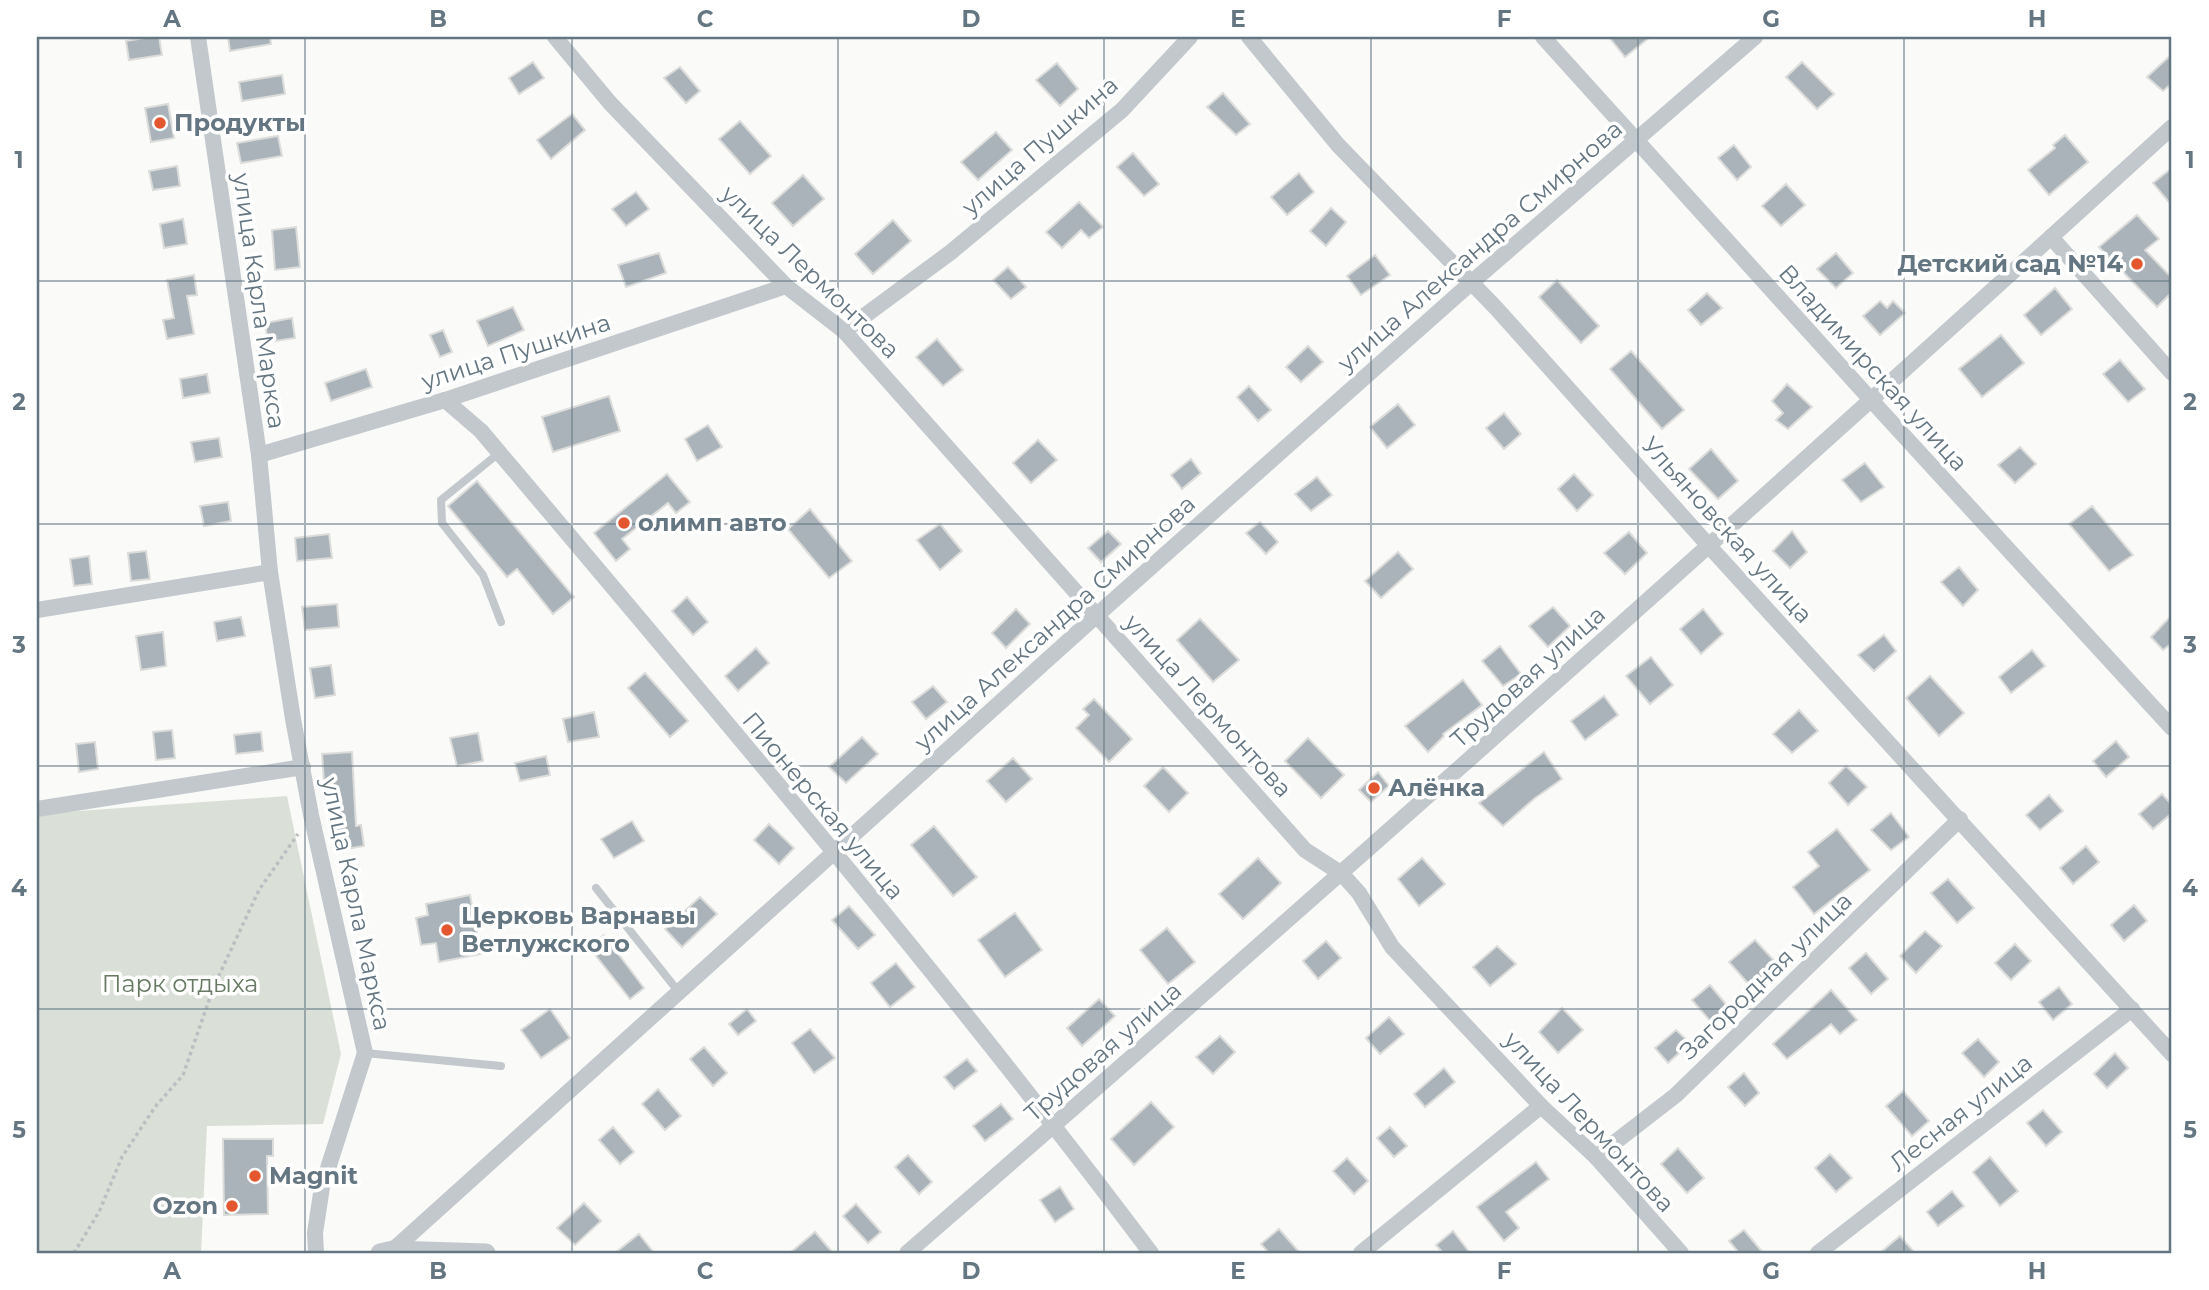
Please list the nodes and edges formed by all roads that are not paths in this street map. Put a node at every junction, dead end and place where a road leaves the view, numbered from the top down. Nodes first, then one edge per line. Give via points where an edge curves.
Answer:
1 (198, 37) edge
2 (555, 37) edge
3 (1190, 37) edge
4 (1249, 37) edge
5 (1543, 37) edge
6 (1755, 37) edge
7 (2172, 127) edge
8 (1636, 141) junction
9 (2052, 237) junction
10 (1472, 282) junction
11 (786, 286) junction
12 (844, 331) junction
13 (2172, 373) edge
14 (445, 400) junction
15 (1872, 401) junction
16 (499, 453) junction
17 (258, 455) junction
18 (1709, 546) junction
19 (271, 572) junction
20 (37, 610) edge
21 (1097, 615) junction
22 (501, 622) dead end
23 (2172, 728) edge
24 (303, 767) junction
25 (37, 809) edge
26 (1960, 819) junction
27 (834, 853) junction
28 (1342, 874) junction
29 (596, 888) dead end
30 (678, 991) junction
31 (2132, 1009) junction
32 (365, 1053) junction
33 (2172, 1054) edge
34 (501, 1066) dead end
35 (1541, 1106) junction
36 (1055, 1125) junction
37 (1596, 1157) junction
38 (386, 1252) edge
39 (316, 1253) edge
40 (486, 1253) edge
41 (907, 1253) edge
42 (1152, 1253) edge
43 (1361, 1253) edge
44 (1681, 1253) edge
45 (1818, 1253) edge

1 - 17 street, улица Карла Маркса
2 - 11 street, улица Лермонтова via 610,103
3 - 12 street, улица Пушкина via 1122,110 951,252
4 - 10 street, Ульяновская улица via 1338,145
5 - 8 street, Владимирская улица
6 - 8 street, улица Александра Смирнова
7 - 9 street, Трудовая улица
8 - 10 street, улица Александра Смирнова
8 - 15 street, Владимирская улица
9 - 13 street
9 - 15 street, Трудовая улица
10 - 18 street, Ульяновская улица
10 - 21 street, улица Александра Смирнова
11 - 12 street, улица Лермонтова
11 - 14 street, улица Пушкина
12 - 21 street, улица Лермонтова
14 - 16 street, Пионерская улица
14 - 17 street, улица Пушкина
15 - 18 street, Трудовая улица
15 - 23 street, Владимирская улица
16 - 22 lane via 441,500 442,523 484,575
16 - 27 street, Пионерская улица
17 - 19 street, улица Карла Маркса
18 - 26 street, Ульяновская улица
18 - 28 street, Трудовая улица
19 - 20 street
19 - 24 street, улица Карла Маркса
21 - 27 street, улица Александра Смирнова
21 - 28 street, улица Лермонтова via 1305,849
24 - 25 street, улица Карла Маркса
24 - 32 street, улица Карла Маркса
26 - 31 street, Ульяновская улица
26 - 37 street, Загородная улица via 1676,1095
27 - 30 street, улица Александра Смирнова
27 - 36 street, Пионерская улица
28 - 35 street, улица Лермонтова via 1392,947
28 - 36 street, Трудовая улица
29 - 30 lane
30 - 38 street, улица Александра Смирнова
31 - 33 street, Ульяновская улица
31 - 45 street, Лесная улица
32 - 34 lane
32 - 39 street, улица Карла Маркса via 322,1187
35 - 37 street, улица Лермонтова
35 - 43 street
36 - 41 street, Трудовая улица
36 - 42 street, Пионерская улица
37 - 44 street, улица Лермонтова
38 - 40 street

